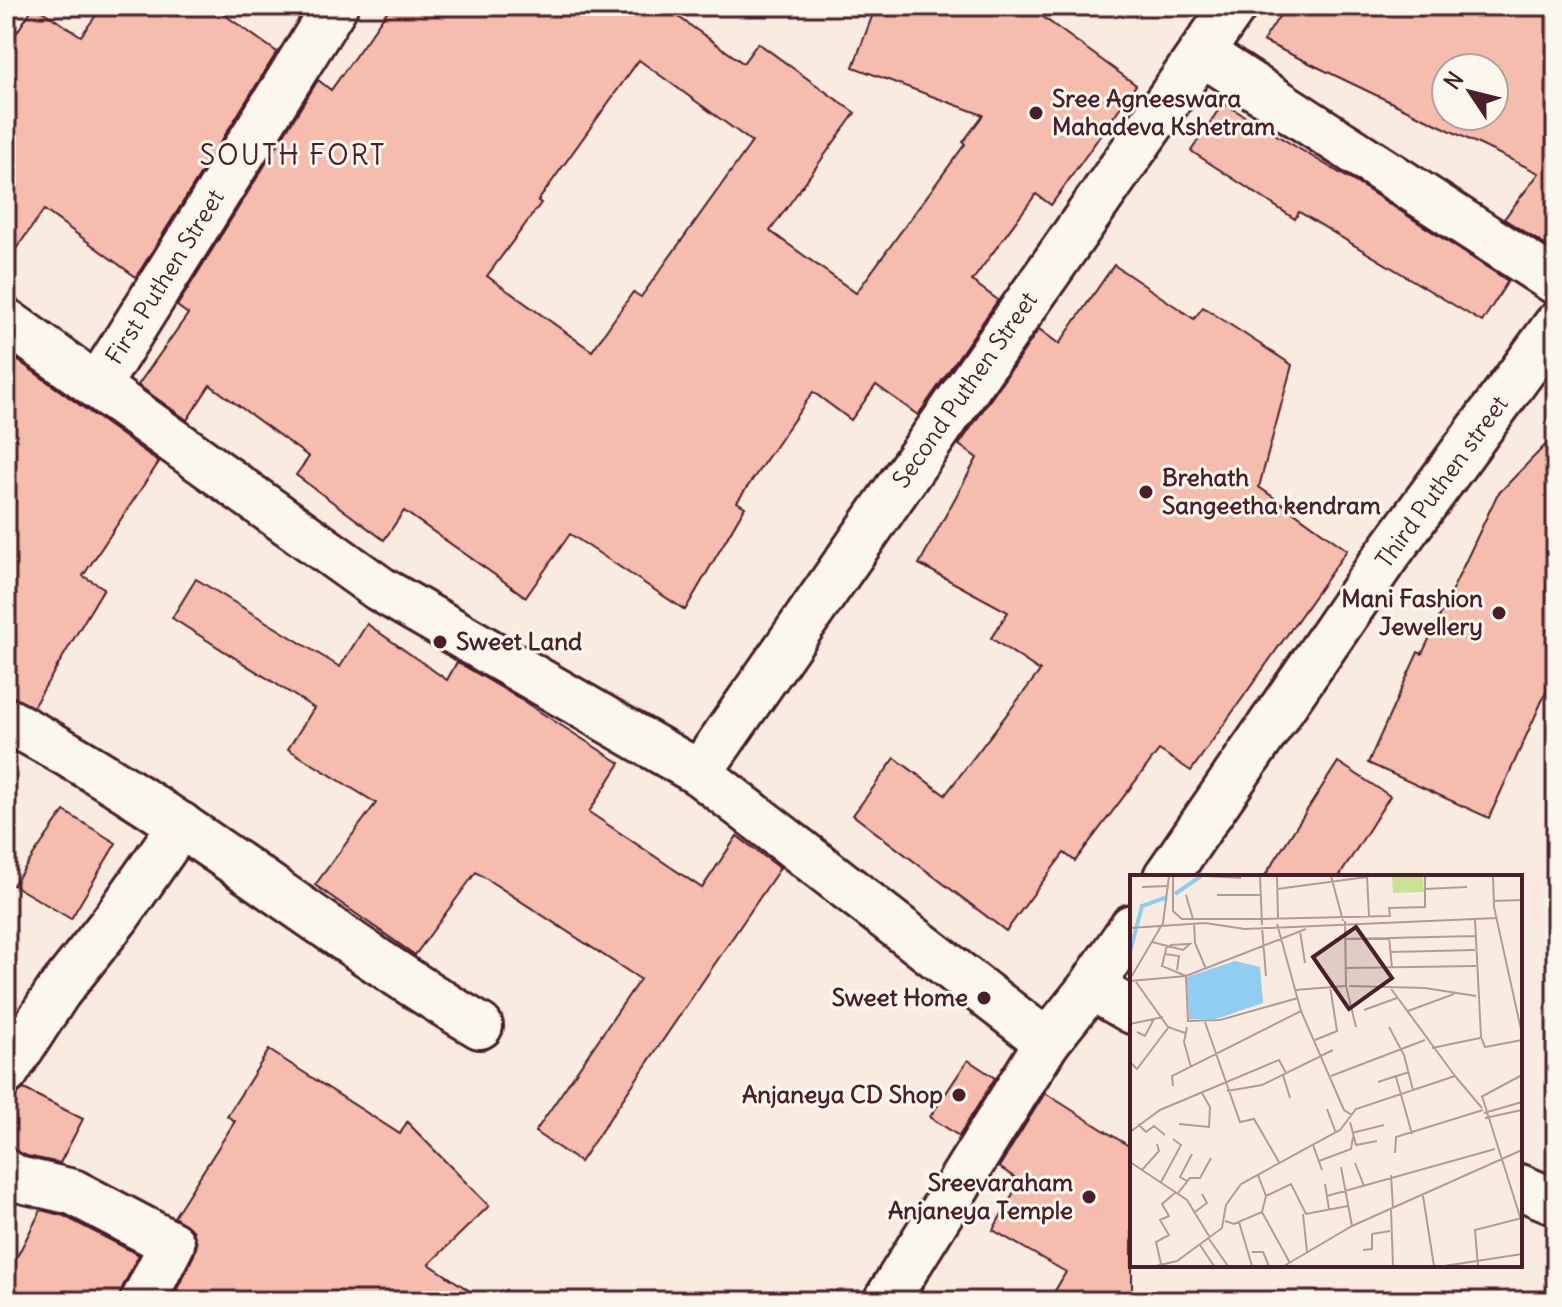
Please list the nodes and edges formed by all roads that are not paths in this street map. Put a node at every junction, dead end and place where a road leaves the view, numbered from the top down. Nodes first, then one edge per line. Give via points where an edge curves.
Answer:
1 (335, 6) edge
2 (1233, 6) edge
3 (1202, 53) junction
4 (1556, 282) edge
5 (6, 321) edge
6 (1556, 325) edge
7 (98, 385) junction
8 (6, 720) edge
9 (699, 773) junction
10 (181, 825) junction
11 (1167, 875) edge
12 (1130, 930) edge
13 (1091, 987) junction
14 (1130, 1010) edge
15 (480, 1026) dead end
16 (1047, 1042) junction
17 (6, 1072) edge
18 (6, 1172) edge
19 (1522, 1188) edge
20 (1556, 1202) edge
21 (143, 1301) edge
22 (886, 1301) edge

1 - 7 street, First Puthen Street
2 - 3 street
2 - 9 street, Second Puthen Street
3 - 4 street
3 - 9 street
5 - 7 street
6 - 11 street, Third Puthen street via 1383,561
7 - 9 street via 380,589
8 - 10 street via 105,774
9 - 16 street
10 - 15 street
10 - 17 street
12 - 13 street
13 - 14 street
13 - 16 street
16 - 22 street
18 - 21 street via 73,1192 172,1244
19 - 20 street

